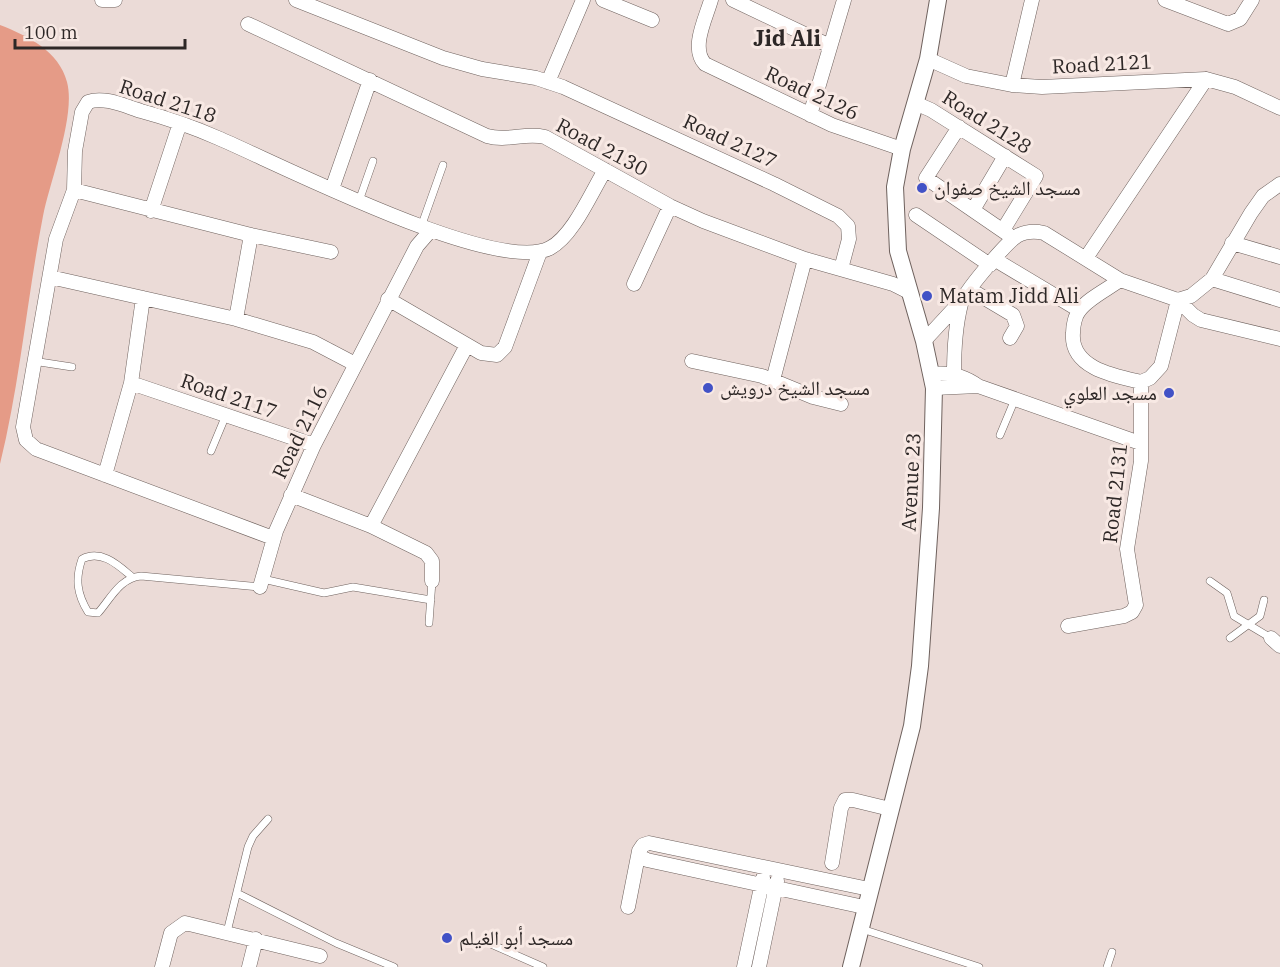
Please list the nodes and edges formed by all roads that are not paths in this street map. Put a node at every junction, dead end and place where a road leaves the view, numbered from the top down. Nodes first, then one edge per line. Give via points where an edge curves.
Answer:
1 (102, 0) edge
2 (115, 0) edge
3 (296, 0) edge
4 (583, 0) edge
5 (603, 0) edge
6 (711, 0) edge
7 (733, 0) edge
8 (844, 0) edge
9 (938, 0) edge
10 (1032, 0) edge
11 (1166, 0) edge
12 (1252, 0) edge
13 (315, 4) edge
14 (652, 20) dead end
15 (248, 24) dead end
16 (830, 46) junction
17 (928, 58) junction
18 (370, 80) junction
19 (1206, 80) junction
20 (548, 82) junction
21 (1012, 85) junction
22 (915, 103) junction
23 (1279, 107) edge
24 (810, 115) junction
25 (180, 123) junction
26 (959, 127) junction
27 (902, 149) junction
28 (1005, 156) junction
29 (373, 161) dead end
30 (443, 165) dead end
31 (604, 170) junction
32 (1280, 184) edge
33 (332, 189) junction
34 (74, 190) junction
35 (359, 201) junction
36 (670, 206) junction
37 (973, 210) junction
38 (151, 211) junction
39 (916, 215) dead end
40 (425, 229) junction
41 (1008, 234) junction
42 (251, 235) junction
43 (1232, 243) junction
44 (331, 252) dead end
45 (540, 252) junction
46 (1280, 257) edge
47 (1086, 258) junction
48 (805, 259) junction
49 (992, 262) junction
50 (841, 269) junction
51 (903, 270) junction
52 (50, 276) junction
53 (876, 279) junction
54 (1212, 279) junction
55 (1120, 280) junction
56 (634, 284) dead end
57 (970, 290) junction
58 (909, 292) junction
59 (143, 298) junction
60 (388, 299) junction
61 (1178, 300) junction
62 (1280, 300) edge
63 (961, 301) junction
64 (1079, 310) junction
65 (236, 319) junction
66 (1010, 338) dead end
67 (1280, 339) edge
68 (924, 341) junction
69 (467, 345) junction
70 (33, 361) junction
71 (692, 362) dead end
72 (355, 364) junction
73 (72, 367) dead end
74 (954, 374) junction
75 (773, 380) junction
76 (933, 381) junction
77 (1141, 382) junction
78 (131, 383) junction
79 (978, 386) junction
80 (1015, 399) junction
81 (841, 404) dead end
82 (226, 415) junction
83 (1000, 435) dead end
84 (1140, 443) junction
85 (314, 445) junction
86 (211, 450) dead end
87 (105, 475) junction
88 (291, 495) junction
89 (371, 526) junction
90 (273, 538) junction
91 (131, 576) junction
92 (432, 581) joint
93 (1210, 581) dead end
94 (262, 583) junction
95 (431, 600) junction
96 (1264, 600) dead end
97 (429, 623) dead end
98 (1250, 625) junction
99 (1068, 626) dead end
100 (1230, 638) dead end
101 (1275, 642) edge
102 (890, 809) junction
103 (268, 819) dead end
104 (639, 851) junction
105 (694, 852) junction
106 (832, 863) dead end
107 (765, 868) junction
108 (690, 870) junction
109 (780, 871) junction
110 (769, 886) junction
111 (869, 889) junction
112 (239, 894) junction
113 (628, 907) dead end
114 (864, 907) junction
115 (859, 928) junction
116 (227, 932) junction
117 (256, 939) junction
118 (484, 941) dead end
119 (748, 946) junction
120 (763, 949) junction
121 (1112, 952) dead end
122 (320, 956) dead end
123 (975, 966) edge
124 (162, 967) edge
125 (249, 967) edge
126 (394, 967) edge
127 (543, 967) edge
128 (744, 967) edge
129 (759, 967) edge
130 (851, 967) edge
131 (1107, 967) edge

1 - 2 street
3 - 13 street, Road 2127
4 - 20 street
5 - 14 street
6 - 24 street, Road 2126 via 698,47 702,60
7 - 16 street
8 - 16 street
9 - 17 street, Avenue 23
10 - 21 street
11 - 12 street via 1223,23 1237,22
13 - 20 street, Road 2127 via 443,58
15 - 18 street, Road 2130
16 - 24 street
17 - 21 street, Road 2121 via 966,76
17 - 22 street, Avenue 23
18 - 31 street, Road 2130 via 487,136 545,137
18 - 33 street
19 - 21 street, Road 2121
19 - 23 street, Road 2121 via 1235,87
19 - 47 street
20 - 50 street, Road 2127 via 709,152 844,220 850,232
22 - 26 street, Road 2128
22 - 27 street, Avenue 23
24 - 27 street, Road 2126 via 855,135
25 - 33 street, Road 2118
25 - 34 street, Road 2118 via 105,100 88,102 82,112 75,151
25 - 38 street
26 - 28 street, Road 2128
26 - 37 street via 927,178
27 - 51 street, Avenue 23 via 894,208
28 - 37 street
28 - 41 street, Road 2128 via 1036,178
29 - 35 lane
30 - 40 lane
31 - 36 street, Road 2130
31 - 45 street via 566,235
32 - 43 street via 1263,196
33 - 35 street, Road 2118
34 - 38 street
34 - 52 street, Road 2118 via 56,239
35 - 40 street, Road 2118
36 - 48 street, Road 2130
36 - 56 street
37 - 41 street
38 - 42 street
39 - 49 street
40 - 45 street, Road 2118 via 516,252
40 - 60 street, Road 2116
41 - 47 street via 1036,231
41 - 49 street
42 - 44 street
42 - 65 street
43 - 46 street
43 - 54 street
45 - 69 street via 505,347 491,356
47 - 55 street
48 - 50 street, Road 2130
48 - 75 street
49 - 57 street
49 - 64 street
50 - 53 street, Road 2130
51 - 53 street
51 - 58 street, Avenue 23
52 - 59 street
52 - 70 street, Road 2118
53 - 58 street, Road 2130
54 - 61 street via 1191,296
54 - 62 street
55 - 61 street
55 - 64 street
57 - 63 street
57 - 66 street via 1014,315 1017,326
58 - 68 street, Avenue 23
59 - 65 street
59 - 78 street
60 - 69 street
60 - 72 street, Road 2116
61 - 67 street via 1201,320
61 - 77 street via 1161,366
63 - 68 street
63 - 74 street
64 - 77 street via 1072,341 1077,355 1112,376
65 - 72 street via 312,342
68 - 76 street, Avenue 23
69 - 89 street
70 - 73 lane
70 - 87 street, Road 2118 via 23,427 26,440 36,449
71 - 75 street
72 - 85 street, Road 2116
74 - 76 street
74 - 79 street
75 - 81 street
76 - 79 street
76 - 102 street, Avenue 23 via 932,508 920,666 912,726
77 - 84 street, Road 2131
78 - 82 street, Road 2117
78 - 87 street
79 - 80 street
80 - 83 lane
80 - 84 street
82 - 85 street, Road 2117
82 - 86 lane
84 - 99 street, Road 2131 via 1139,485 1127,549 1136,605 1124,616
85 - 88 street, Road 2116
87 - 90 street, Road 2118
88 - 89 street
88 - 90 street, Road 2116
89 - 92 street via 426,553 432,561
90 - 94 street, Road 2116
91 - 91 lane via 98,613 88,612 76,585 82,559 87,556 114,561
91 - 94 lane
92 - 95 lane
93 - 98 lane via 1227,593 1234,616
94 - 95 lane via 324,593 352,587
95 - 97 lane
96 - 98 lane via 1260,616
98 - 100 lane
98 - 101 lane
102 - 106 street via 845,801
102 - 111 street, Avenue 23
103 - 112 lane via 248,847
104 - 105 street via 649,843
104 - 108 street via 644,859
104 - 113 street
105 - 107 street
105 - 108 street
107 - 109 street
107 - 110 street
108 - 110 street
109 - 110 street
109 - 111 street
110 - 114 street
110 - 119 street
110 - 120 street
111 - 114 street, Avenue 23
112 - 116 lane
112 - 126 lane
114 - 115 street, Avenue 23
115 - 123 lane
115 - 130 street, Avenue 23
116 - 117 street
116 - 124 street via 195,924 177,926 171,933
117 - 122 street
117 - 125 street
118 - 127 lane
119 - 120 street
119 - 128 street
120 - 129 street
121 - 131 lane

